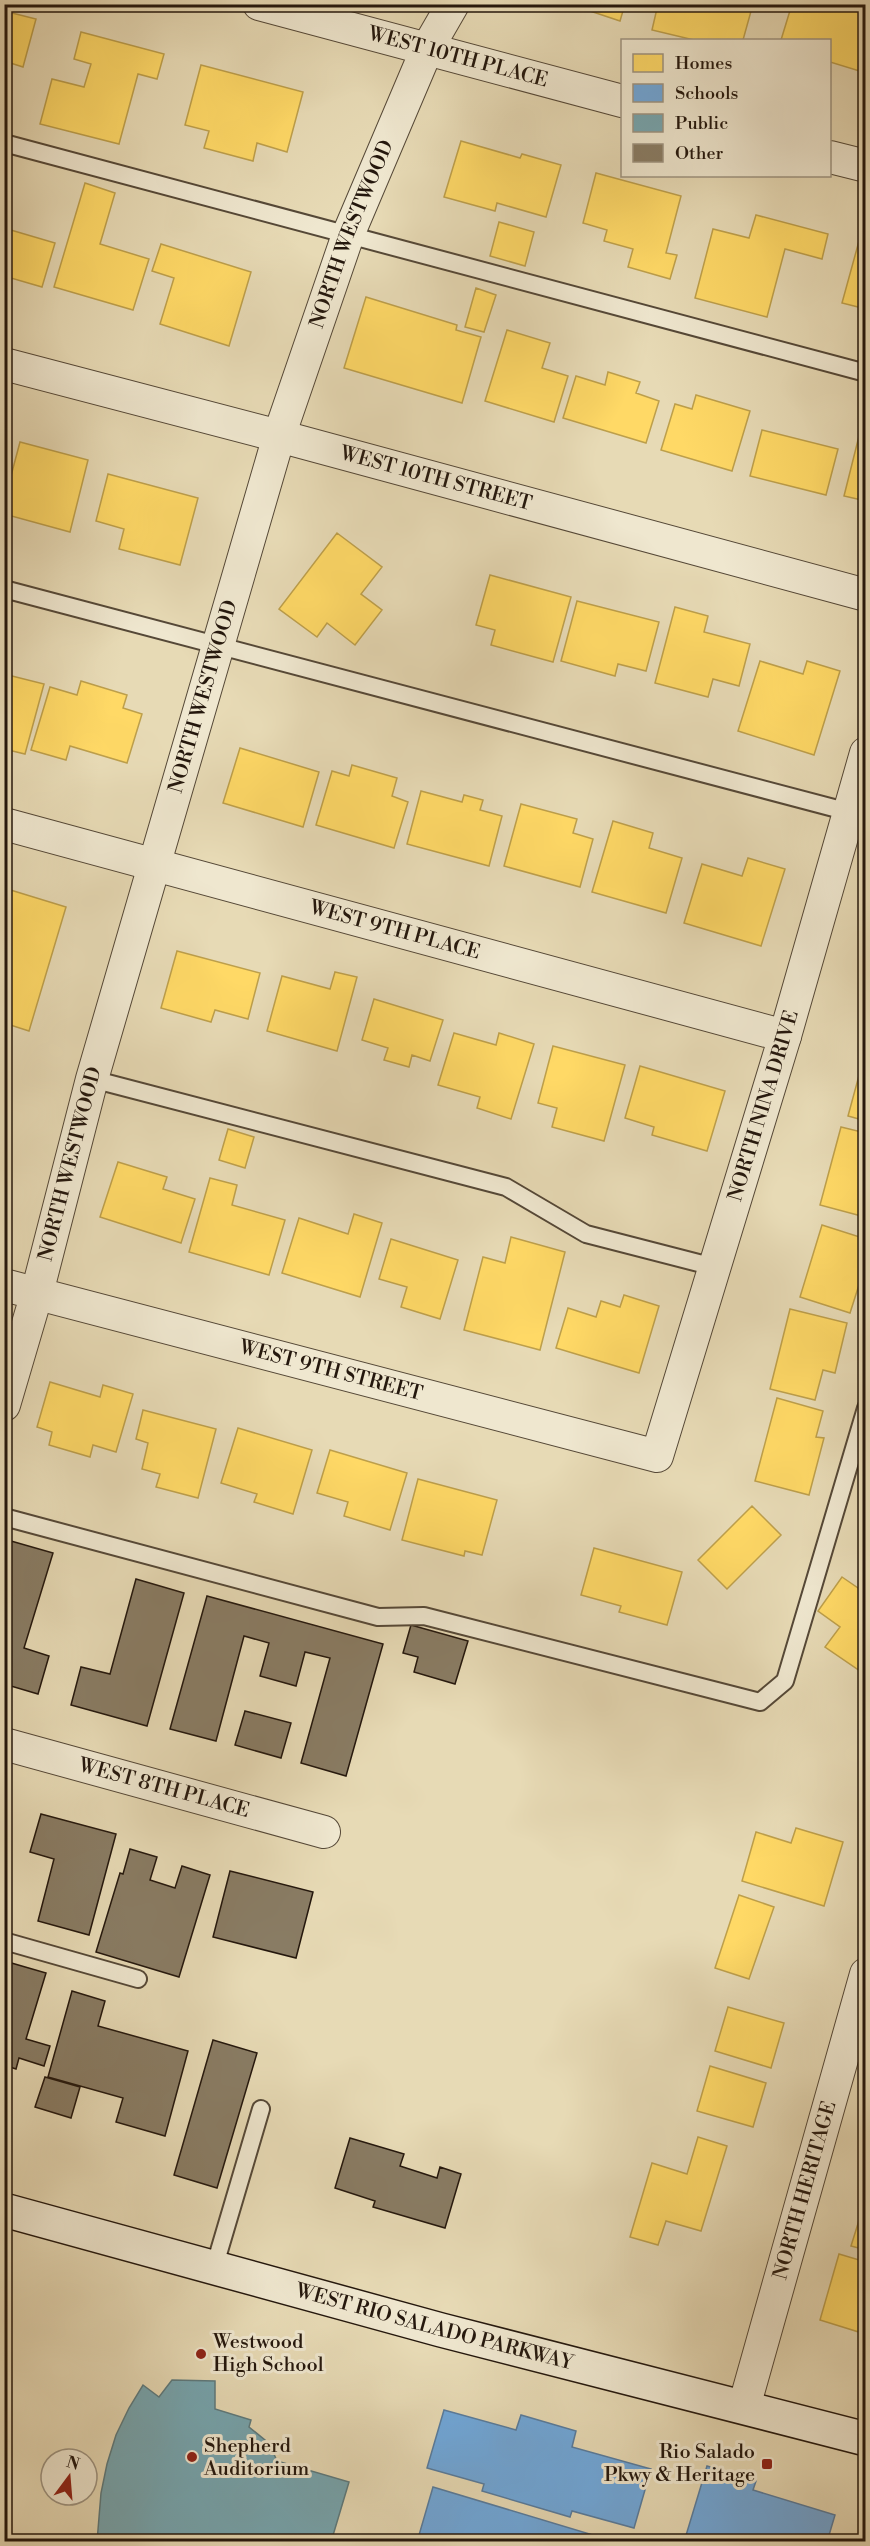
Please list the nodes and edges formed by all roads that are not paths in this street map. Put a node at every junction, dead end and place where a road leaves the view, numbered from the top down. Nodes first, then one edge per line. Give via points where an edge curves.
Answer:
1 (258, 4) edge
2 (453, 4) edge
3 (427, 49) junction
4 (621, 101) edge
5 (4, 143) edge
6 (831, 157) edge
7 (866, 166) edge
8 (348, 235) junction
9 (4, 364) edge
10 (866, 373) edge
11 (279, 436) junction
12 (4, 589) edge
13 (866, 595) edge
14 (220, 646) junction
15 (866, 753) edge
16 (849, 812) junction
17 (4, 824) edge
18 (157, 864) junction
19 (784, 1036) junction
20 (92, 1079) junction
21 (714, 1267) junction
22 (4, 1285) edge
23 (37, 1293) junction
24 (4, 1405) edge
25 (866, 1408) edge
26 (657, 1456) joint
27 (4, 1517) edge
28 (4, 1744) edge
29 (324, 1832) dead end
30 (4, 1941) edge
31 (866, 1974) edge
32 (138, 1979) dead end
33 (261, 2109) dead end
34 (4, 2210) edge
35 (214, 2268) junction
36 (744, 2407) junction
37 (866, 2439) edge

1 - 3 street, WEST 10TH PLACE
2 - 3 street, NORTH WESTWOOD
3 - 4 street, WEST 10TH PLACE
3 - 8 street, NORTH WESTWOOD
5 - 8 lane
6 - 7 street
8 - 10 lane
8 - 11 street, NORTH WESTWOOD
9 - 11 street, WEST 10TH STREET
11 - 13 street, WEST 10TH STREET
11 - 14 street, NORTH WESTWOOD
12 - 14 lane
14 - 16 lane
14 - 18 street, NORTH WESTWOOD
15 - 16 street, NORTH NINA DRIVE
16 - 19 street, NORTH NINA DRIVE
17 - 18 street, WEST 9TH PLACE
18 - 19 street, WEST 9TH PLACE
18 - 20 street, NORTH WESTWOOD
19 - 21 street, NORTH NINA DRIVE
20 - 21 lane via 506,1187 586,1234
20 - 23 street, NORTH WESTWOOD
21 - 26 street, NORTH NINA DRIVE
22 - 23 street, WEST 9TH STREET
23 - 24 street, NORTH WESTWOOD
23 - 26 street, WEST 9TH STREET
25 - 27 lane via 785,1681 760,1702 424,1616 378,1617
28 - 29 street, WEST 8TH PLACE
30 - 32 lane
31 - 36 street, NORTH HERITAGE
33 - 35 lane
34 - 35 main road, WEST RIO SALADO PARKWAY
35 - 36 main road, WEST RIO SALADO PARKWAY
36 - 37 main road, WEST RIO SALADO PARKWAY

